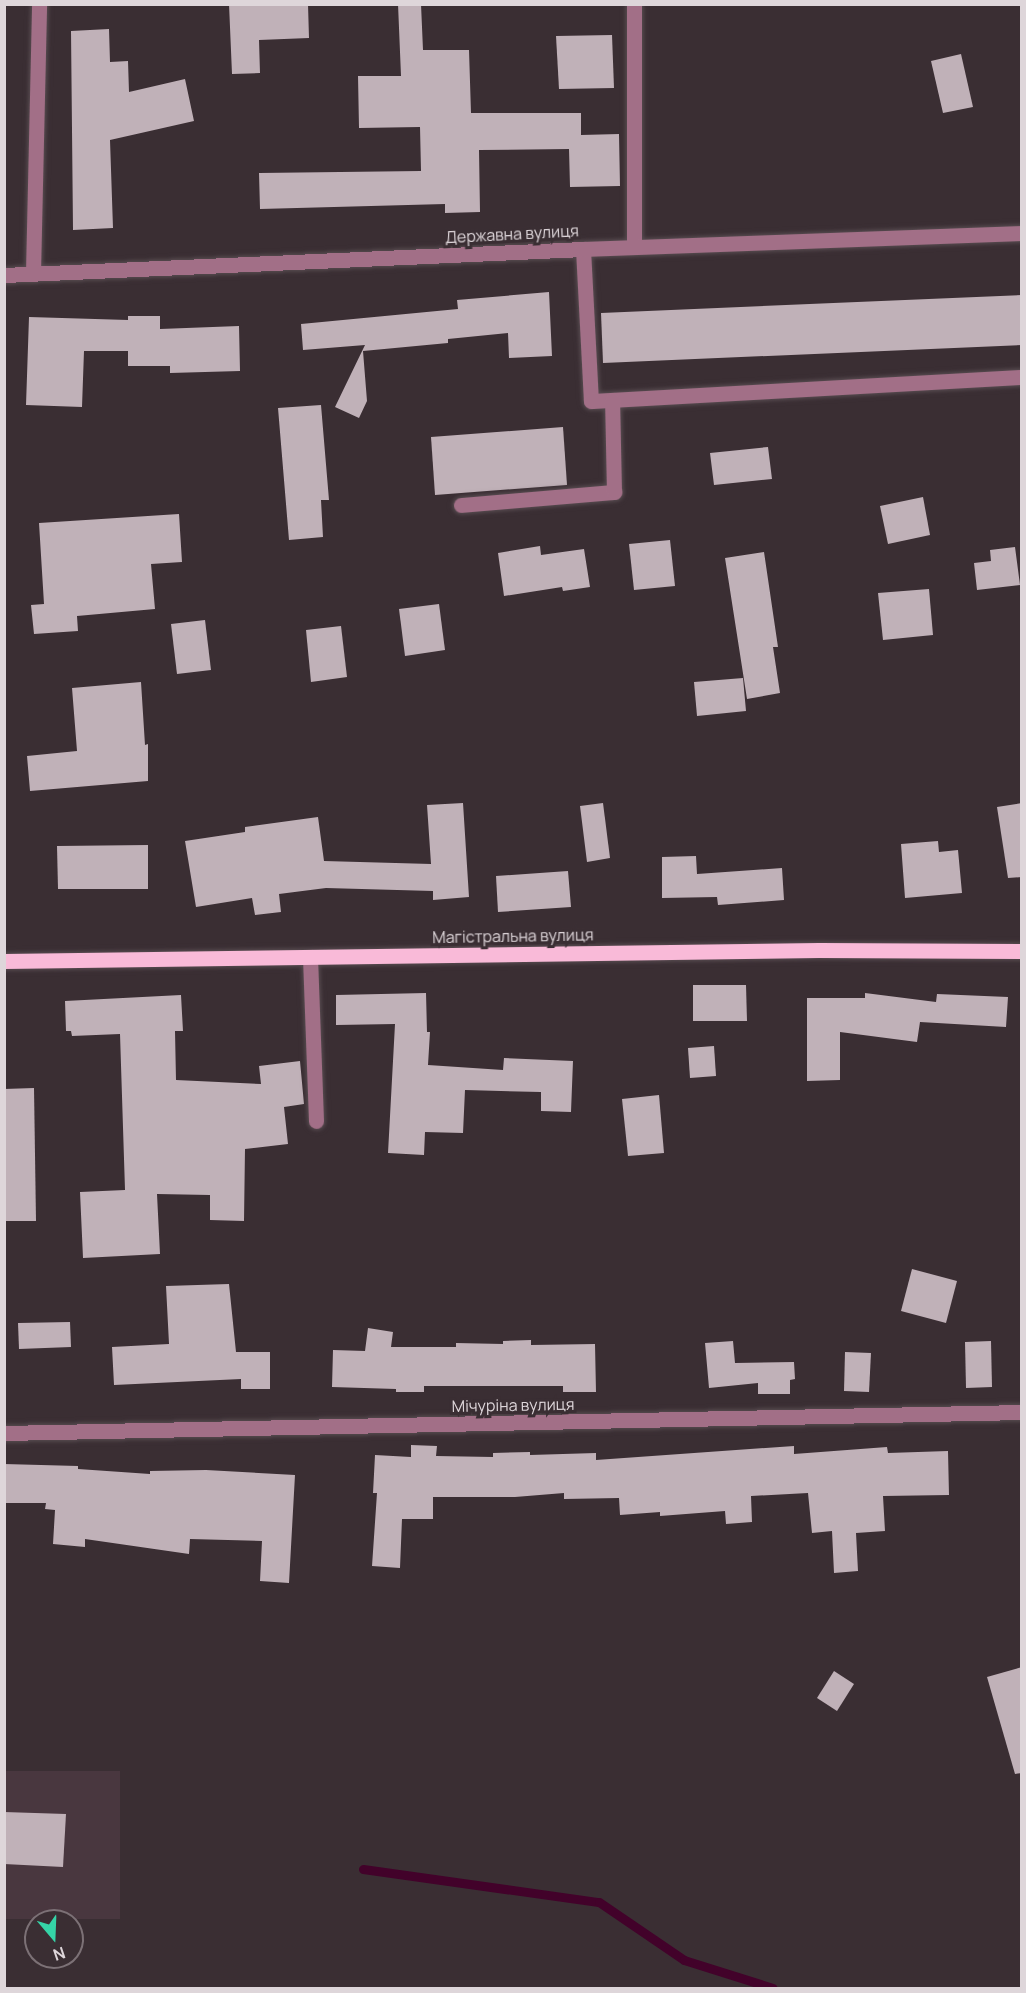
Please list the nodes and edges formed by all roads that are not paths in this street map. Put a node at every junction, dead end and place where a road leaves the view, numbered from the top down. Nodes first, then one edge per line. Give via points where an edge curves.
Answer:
1 (39, 4) edge
2 (634, 4) edge
3 (1022, 233) edge
4 (634, 247) junction
5 (583, 249) junction
6 (33, 273) junction
7 (4, 275) edge
8 (1021, 377) edge
9 (612, 400) junction
10 (461, 505) dead end
11 (1022, 951) edge
12 (310, 957) junction
13 (4, 961) edge
14 (316, 1121) dead end
15 (1022, 1412) edge
16 (4, 1433) edge

1 - 6 street
2 - 4 street
3 - 4 street, Державна вулиця
4 - 5 street, Державна вулиця
5 - 6 street, Державна вулиця
5 - 9 street via 591,401
6 - 7 street, Державна вулиця
8 - 9 street
9 - 10 street via 614,492
11 - 12 main road, Магістральна вулиця
12 - 13 main road, Магістральна вулиця
12 - 14 street
15 - 16 street, Мічуріна вулиця

